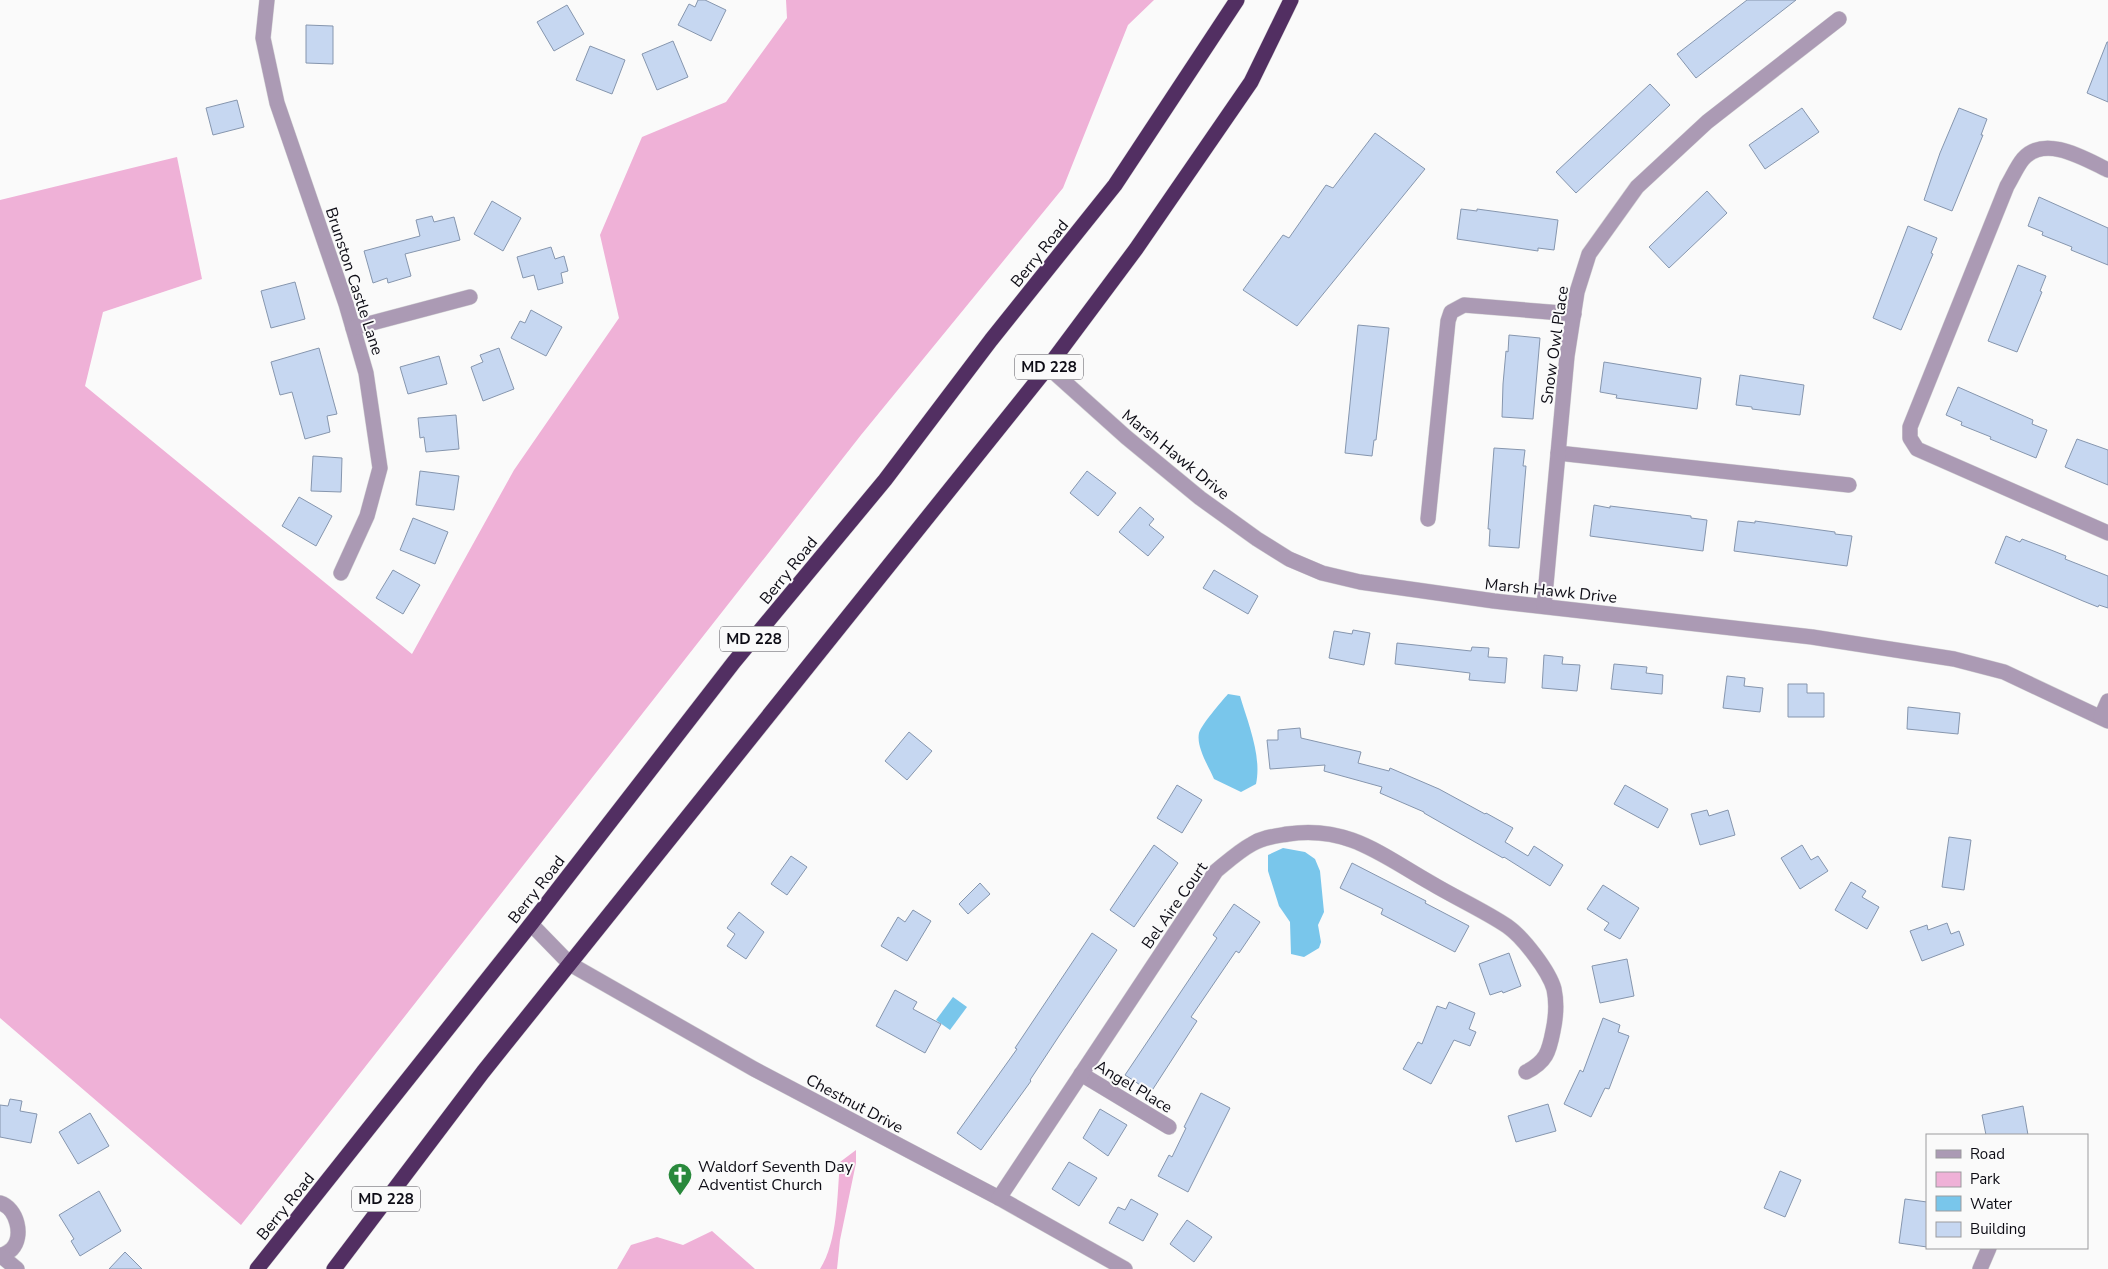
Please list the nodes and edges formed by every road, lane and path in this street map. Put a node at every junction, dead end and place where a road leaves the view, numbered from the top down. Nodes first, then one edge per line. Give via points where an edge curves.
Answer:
1 (267, 0) edge
2 (1237, 0) edge
3 (1291, 0) edge
4 (1839, 19) dead end
5 (2108, 170) edge
6 (470, 297) dead end
7 (1574, 314) junction
8 (353, 328) junction
9 (1048, 367) junction
10 (1558, 453) junction
11 (1849, 485) dead end
12 (1428, 519) dead end
13 (2108, 533) edge
14 (341, 573) dead end
15 (1544, 606) junction
16 (2108, 700) edge
17 (2104, 719) edge
18 (532, 924) junction
19 (570, 964) junction
20 (1526, 1072) dead end
21 (1081, 1074) junction
22 (1169, 1127) dead end
23 (999, 1198) junction
24 (0, 1204) edge
25 (1989, 1249) edge
26 (1, 1256) edge
27 (17, 1269) edge
28 (257, 1269) edge
29 (334, 1269) edge
30 (1125, 1269) edge
31 (1980, 1269) edge

1 - 8 street, Brunston Castle Lane via 262,38 278,103
2 - 18 highway, Berry Road / MD 228 via 1115,185 884,480 734,662
3 - 9 highway, MD 228 via 1251,82 1136,249
4 - 7 street, Snow Owl Place via 1708,122 1637,187 1589,254
5 - 13 street via 2068,152 2048,149 2037,150 2024,158 2008,186 1910,427 1910,438 1917,449
6 - 8 street
7 - 10 street, Snow Owl Place
7 - 12 street via 1464,304 1451,312
8 - 14 street, Brunston Castle Lane via 366,373 380,468 367,516
9 - 15 street, Marsh Hawk Drive via 1200,498 1289,559 1322,573 1360,582 1494,602
9 - 19 highway, MD 228
10 - 11 street
10 - 15 street, Snow Owl Place
15 - 17 street, Marsh Hawk Drive via 1812,637 1954,659 2004,672
16 - 17 street
18 - 19 street, Chestnut Drive
18 - 28 highway, Berry Road / MD 228
19 - 23 street, Chestnut Drive via 754,1070
19 - 29 highway, MD 228 via 483,1072
20 - 21 street, Bel Aire Court via 1539,1066 1550,1049 1556,1006 1554,989 1547,974 1522,940 1508,927 1380,852 1334,834 1295,833 1270,836 1253,843 1216,871
21 - 22 street, Angel Place
21 - 23 street, Bel Aire Court
23 - 30 street, Chestnut Drive
24 - 26 street via 12,1211 17,1231 13,1248
25 - 31 street
26 - 27 street

